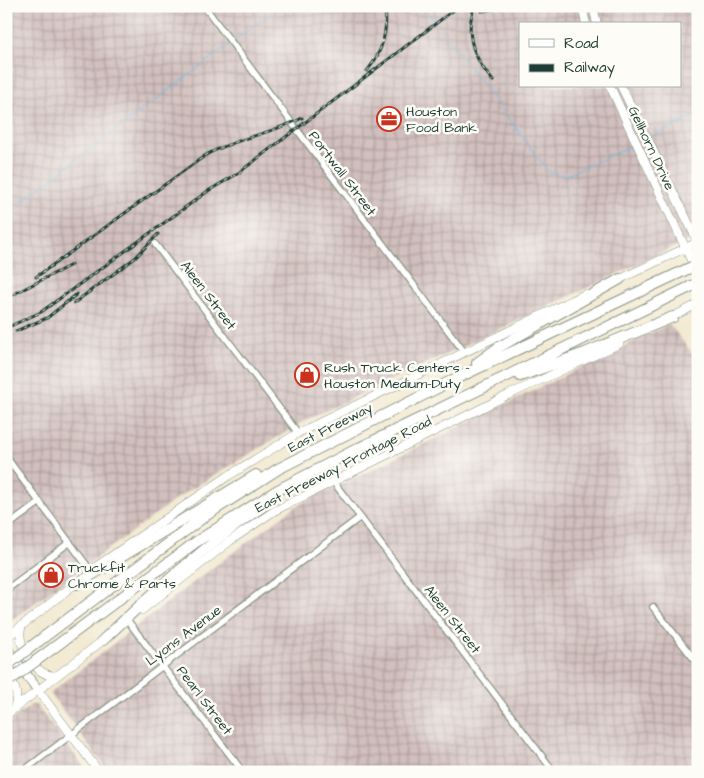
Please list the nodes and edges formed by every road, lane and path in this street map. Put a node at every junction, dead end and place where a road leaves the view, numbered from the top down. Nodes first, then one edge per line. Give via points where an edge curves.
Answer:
1 (204, 6) edge
2 (582, 6) edge
3 (593, 6) edge
4 (586, 22) edge
5 (597, 22) edge
6 (611, 88) edge
7 (622, 88) edge
8 (632, 111) junction
9 (622, 115) junction
10 (663, 173) junction
11 (652, 178) junction
12 (698, 242) edge
13 (155, 244) dead end
14 (685, 248) junction
15 (698, 264) edge
16 (698, 275) edge
17 (620, 279) junction
18 (698, 283) edge
19 (698, 304) edge
20 (673, 316) junction
21 (465, 353) junction
22 (455, 379) junction
23 (475, 392) junction
24 (298, 434) junction
25 (7, 458) edge
26 (278, 468) junction
27 (319, 468) junction
28 (332, 480) junction
29 (40, 502) junction
30 (360, 518) junction
31 (6, 527) edge
32 (70, 542) junction
33 (91, 571) junction
34 (77, 584) junction
35 (6, 590) edge
36 (654, 607) dead end
37 (128, 621) junction
38 (22, 626) junction
39 (6, 638) edge
40 (103, 640) junction
41 (6, 648) edge
42 (698, 664) edge
43 (6, 666) edge
44 (163, 666) junction
45 (61, 673) junction
46 (6, 674) edge
47 (6, 683) edge
48 (38, 690) junction
49 (14, 709) junction
50 (6, 715) edge
51 (71, 734) junction
52 (22, 772) edge
53 (99, 772) edge
54 (243, 772) edge
55 (554, 772) edge

1 - 21 street, Portwall Street
2 - 4 main road
3 - 5 main road
6 - 9 main road, Gellhorn Drive
7 - 8 main road, Gellhorn Drive
8 - 9 main road
8 - 10 main road, Gellhorn Drive
9 - 11 main road, Gellhorn Drive
10 - 11 main road
10 - 12 main road, Gellhorn Drive
11 - 14 main road, Gellhorn Drive
12 - 14 main road
13 - 24 street, Aleen Street
14 - 16 main road, Gellhorn Drive
14 - 17 main road
15 - 22 highway, East Freeway, bridge
17 - 21 main road
17 - 22 highway via 499,347
18 - 23 highway
19 - 20 main road, East Freeway Frontage Road
20 - 23 highway via 585,353
20 - 28 main road, East Freeway Frontage Road
21 - 24 main road
22 - 26 highway, East Freeway
23 - 27 highway
24 - 33 main road via 228,476
25 - 29 street
26 - 34 highway via 251,476
26 - 43 highway, East Freeway, bridge via 205,516
27 - 40 highway via 208,544
27 - 47 highway, bridge via 222,523 132,586
28 - 30 street, Aleen Street
28 - 37 main road, East Freeway Frontage Road via 258,521
29 - 31 street
29 - 32 street
30 - 44 street, Lyons Avenue
30 - 55 street, Aleen Street
32 - 33 street
32 - 35 street
33 - 34 main road
34 - 38 main road
36 - 42 street
37 - 40 main road, East Freeway Frontage Road
37 - 44 street, Pearl Street
38 - 39 main road
38 - 45 main road via 18,634 20,642 38,670 50,676
40 - 45 main road, East Freeway Frontage Road
41 - 48 main road
44 - 51 street, Lyons Avenue
44 - 54 street, Pearl Street
45 - 48 main road, East Freeway Frontage Road
46 - 49 main road via 18,694
48 - 49 main road, East Freeway Frontage Road
48 - 51 main road
49 - 50 main road, East Freeway Frontage Road
51 - 52 street, Lyons Avenue
51 - 53 main road

